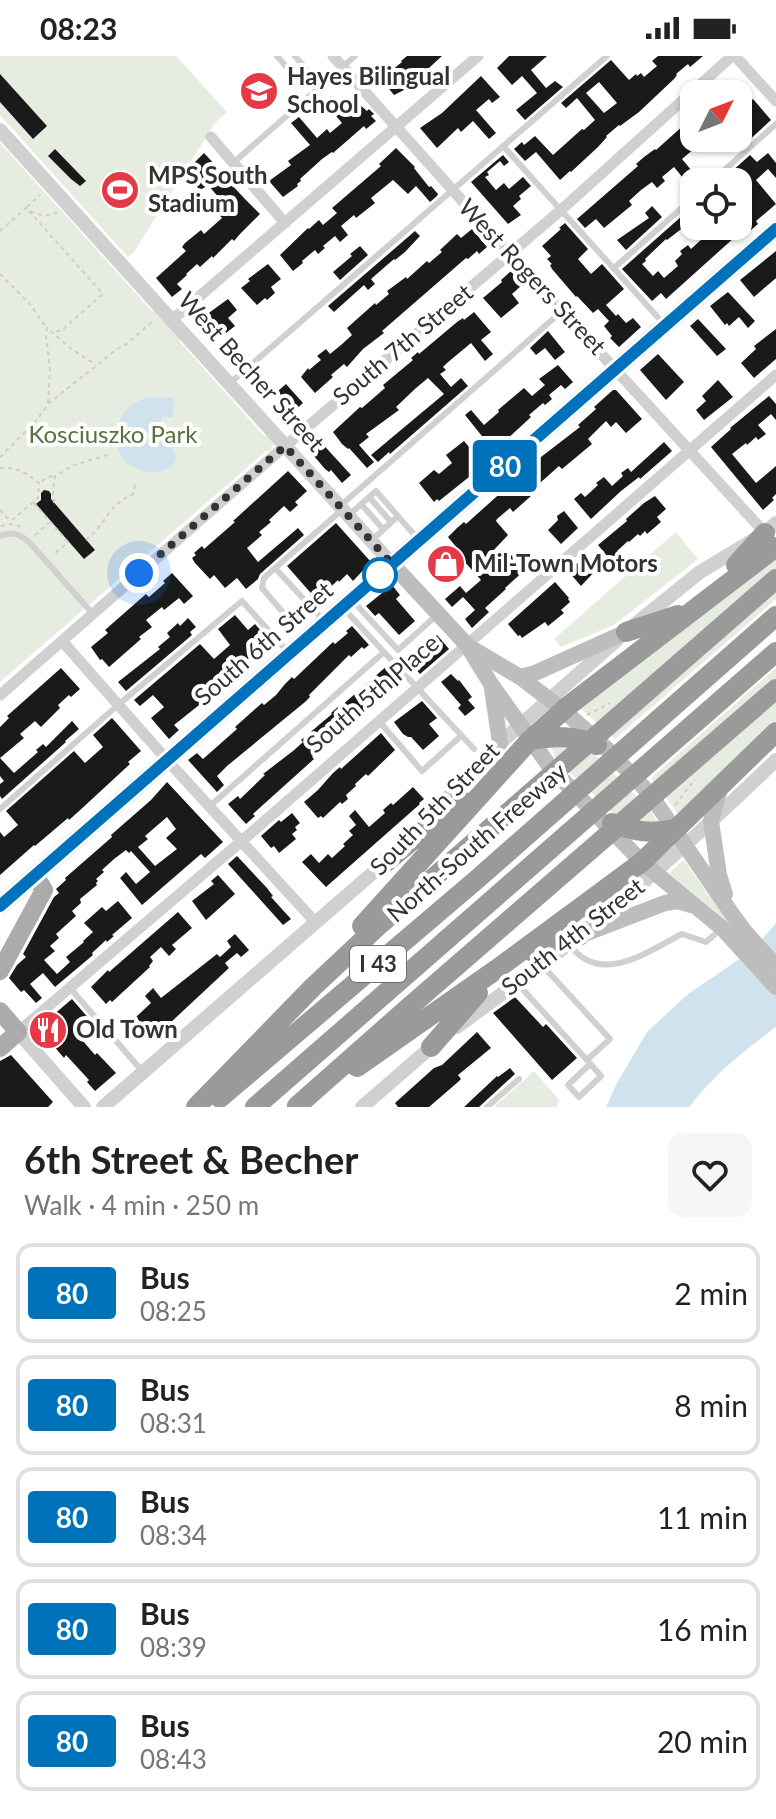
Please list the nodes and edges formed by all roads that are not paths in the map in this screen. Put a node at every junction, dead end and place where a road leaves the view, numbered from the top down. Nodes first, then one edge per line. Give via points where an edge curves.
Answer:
1 (277, 56) edge
2 (295, 56) edge
3 (333, 56) edge
4 (355, 56) edge
5 (478, 56) edge
6 (607, 56) edge
7 (734, 56) edge
8 (343, 67) junction
9 (776, 101) edge
10 (776, 124) edge
11 (396, 128) junction
12 (0, 130) edge
13 (211, 137) dead end
14 (503, 146) junction
15 (233, 163) junction
16 (727, 168) edge
17 (452, 190) junction
18 (680, 209) edge
19 (561, 210) junction
20 (285, 223) junction
21 (776, 229) edge
22 (510, 254) junction
23 (614, 268) junction
24 (563, 311) junction
25 (172, 320) junction
26 (665, 326) junction
27 (616, 369) junction
28 (776, 375) edge
29 (229, 384) junction
30 (285, 446) junction
31 (690, 450) junction
32 (369, 497) junction
33 (361, 504) junction
34 (343, 511) junction
35 (398, 516) junction
36 (391, 522) junction
37 (383, 529) junction
38 (772, 534) edge
39 (0, 536) edge
40 (371, 541) junction
41 (419, 541) junction
42 (392, 564) junction
43 (275, 568) junction
44 (776, 579) edge
45 (347, 603) junction
46 (693, 610) junction
47 (93, 614) junction
48 (438, 614) junction
49 (776, 616) edge
50 (292, 623) dead end
51 (325, 623) junction
52 (626, 632) junction
53 (62, 641) junction
54 (467, 645) junction
55 (384, 652) junction
56 (776, 652) edge
57 (290, 653) junction
58 (520, 677) junction
59 (491, 684) junction
60 (417, 688) junction
61 (776, 689) edge
62 (0, 695) edge
63 (118, 705) junction
64 (556, 705) junction
65 (379, 721) junction
66 (525, 732) junction
67 (461, 736) junction
68 (500, 743) junction
69 (474, 749) dead end
70 (608, 750) junction
71 (773, 750) edge
72 (167, 760) junction
73 (500, 770) junction
74 (721, 785) junction
75 (210, 806) junction
76 (0, 809) edge
77 (597, 817) junction
78 (711, 821) junction
79 (680, 837) junction
80 (242, 841) junction
81 (385, 863) junction
82 (648, 867) junction
83 (35, 875) junction
84 (0, 906) edge
85 (698, 908) junction
86 (727, 921) junction
87 (316, 923) junction
88 (742, 939) junction
89 (574, 940) junction
90 (542, 964) junction
91 (776, 966) edge
92 (0, 971) edge
93 (491, 973) junction
94 (517, 983) junction
95 (313, 987) junction
96 (776, 987) edge
97 (70, 988) junction
98 (0, 1011) edge
99 (18, 1032) junction
100 (431, 1047) junction
101 (0, 1048) edge
102 (589, 1062) junction
103 (143, 1072) junction
104 (519, 1079) dead end
105 (84, 1107) edge
106 (103, 1107) edge
107 (196, 1107) edge
108 (210, 1107) edge
109 (255, 1107) edge
110 (297, 1107) edge
111 (362, 1107) edge
112 (487, 1107) edge

1 - 2 lane via 303,86 313,77
3 - 8 street, West Rogers Street
4 - 8 lane
5 - 11 street
6 - 14 lane
7 - 9 street
7 - 19 street, South 7th Street
8 - 11 street, West Rogers Street
8 - 15 lane
10 - 16 lane
11 - 17 street, West Rogers Street
11 - 20 street
12 - 25 street, West Becher Street
13 - 15 street
14 - 17 lane
14 - 19 lane
15 - 20 street
17 - 22 street, West Rogers Street
17 - 29 lane
18 - 23 lane
19 - 22 street, South 7th Street
19 - 23 lane
20 - 25 street
21 - 26 main road, South 6th Street
22 - 24 street, West Rogers Street
22 - 30 street, South 7th Street
23 - 26 lane
24 - 27 street, West Rogers Street
24 - 34 lane
25 - 29 street, West Becher Street
26 - 27 main road, South 6th Street
27 - 31 street, West Rogers Street
27 - 41 main road, South 6th Street
28 - 31 street, South 5th Place
29 - 30 street, West Becher Street
30 - 34 street, West Becher Street
30 - 47 street, South 7th Street
31 - 38 street, West Rogers Street
31 - 54 street, South 5th Place
32 - 33 lane
32 - 35 lane via 376,491
32 - 36 lane
33 - 34 lane
33 - 37 lane
34 - 40 street, West Becher Street
34 - 43 lane
35 - 36 lane
35 - 41 lane
36 - 37 lane
37 - 40 lane
38 - 46 highway
38 - 52 street via 700,572
39 - 47 lane via 18,534 29,542
40 - 42 street, West Becher Street
41 - 42 main road, South 6th Street
42 - 45 main road, South 6th Street
42 - 48 main road, West Becher Street
43 - 50 lane via 261,585
43 - 51 lane
44 - 95 highway
45 - 48 lane via 398,650
45 - 51 main road, South 6th Street
45 - 55 lane
46 - 52 highway
46 - 64 highway
47 - 53 street, South 7th Street
48 - 54 main road, West Becher Street
49 - 108 highway, North-South Freeway / I 43
51 - 57 main road, South 6th Street
52 - 58 main road
52 - 64 street
53 - 62 street, South 7th Street
53 - 63 street
54 - 58 main road, West Becher Street
54 - 59 main road, West Becher Street
54 - 60 street, South 5th Place
55 - 60 lane
55 - 75 lane
56 - 109 highway, I 43
57 - 63 lane via 242,601
57 - 72 main road, South 6th Street
58 - 64 main road, West Becher Street
59 - 66 main road, West Becher Street
59 - 68 main road
60 - 65 street, South 5th Place
60 - 67 lane
61 - 110 highway
63 - 72 street
63 - 76 lane
64 - 66 highway
64 - 70 main road, West Becher Street
65 - 67 lane via 422,771
65 - 80 street, South 5th Place
66 - 68 street, South 5th Street
66 - 70 highway via 583,739
66 - 73 highway
66 - 77 main road, West Becher Street
67 - 69 lane
68 - 73 highway
68 - 81 street, South 5th Street
70 - 79 main road, West Becher Street via 650,794
71 - 74 highway
71 - 78 street
72 - 75 street
72 - 83 main road, South 6th Street
73 - 81 highway
73 - 95 highway
74 - 78 main road
74 - 79 highway
75 - 80 street
77 - 79 highway via 629,830
77 - 82 main road, West Becher Street
78 - 79 street
78 - 86 main road
79 - 82 highway
79 - 86 main road, West Becher Street
80 - 87 street
80 - 97 street, South 5th Place
81 - 87 street, South 5th Street
82 - 85 main road, West Becher Street
82 - 89 street, South 4th Street
82 - 93 highway
83 - 84 main road, South 6th Street
83 - 92 main road via 44,890
85 - 86 main road, West Becher Street
85 - 89 main road via 665,903
86 - 88 main road, West Becher Street
86 - 89 lane via 706,942 682,934 617,965 592,962 575,952
87 - 103 street, South 5th Street
88 - 91 main road, West Becher Street
88 - 96 main road, West Becher Street
89 - 90 street, South 4th Street
89 - 93 highway via 551,943
90 - 94 street, South 4th Street
90 - 102 lane via 610,1039
93 - 100 highway
93 - 110 highway
94 - 100 street, South 4th Street
94 - 102 lane
95 - 107 highway
97 - 99 street, South 5th Place
97 - 103 lane
98 - 99 main road
99 - 101 main road, South 5th Place
99 - 105 street
100 - 111 street, South 4th Street
102 - 102 lane via 568,1085 579,1097 601,1076
103 - 106 street, South 5th Street
104 - 112 lane

